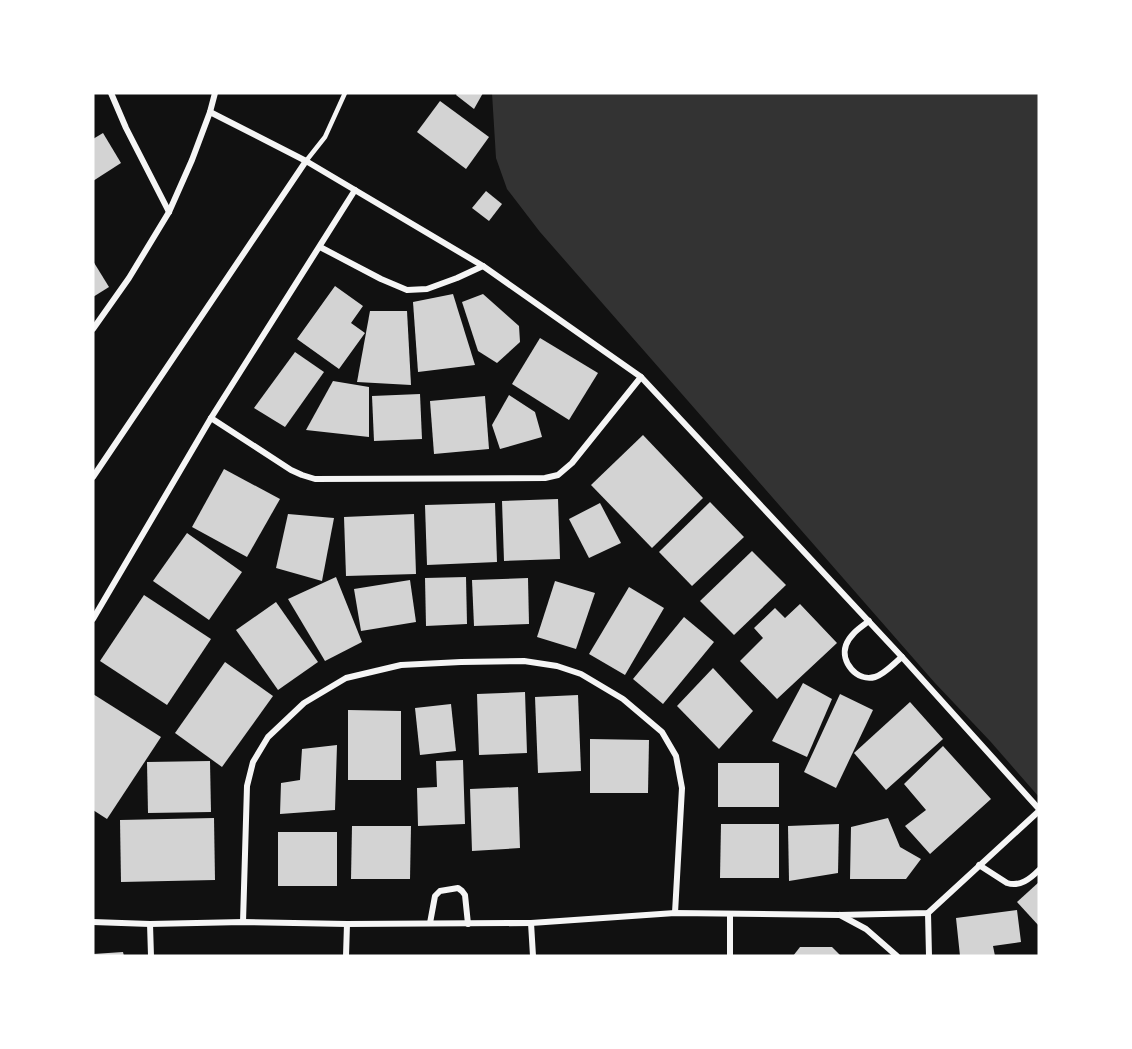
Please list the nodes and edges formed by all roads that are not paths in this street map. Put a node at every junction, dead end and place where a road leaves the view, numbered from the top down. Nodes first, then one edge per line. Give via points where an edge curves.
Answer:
1 (111, 93) edge
2 (215, 93) edge
3 (344, 93) edge
4 (210, 112) junction
5 (306, 161) junction
6 (355, 190) junction
7 (169, 212) junction
8 (320, 247) junction
9 (483, 266) junction
10 (93, 329) edge
11 (641, 377) junction
12 (211, 418) junction
13 (93, 477) edge
14 (93, 619) edge
15 (869, 621) junction
16 (902, 657) junction
17 (1039, 810) edge
18 (980, 865) junction
19 (1039, 870) edge
20 (675, 913) junction
21 (928, 913) junction
22 (730, 914) junction
23 (839, 915) junction
24 (93, 922) edge
25 (243, 922) junction
26 (430, 923) junction
27 (531, 923) junction
28 (150, 924) junction
29 (346, 924) junction
30 (468, 924) junction
31 (151, 956) edge
32 (346, 956) edge
33 (533, 956) edge
34 (730, 956) edge
35 (897, 956) edge
36 (929, 956) edge

1 - 7 street
2 - 4 street
3 - 5 lane via 325,137
4 - 5 street
4 - 7 street
5 - 6 street
5 - 13 street
6 - 8 street
6 - 9 street
7 - 10 street
8 - 9 street via 407,290 427,289
8 - 12 street
9 - 11 street
11 - 12 street via 572,463 558,475 545,478 315,479 291,470
11 - 15 street
12 - 14 street
15 - 16 street
15 - 16 street via 846,644 844,655 850,667 861,676 874,677
16 - 17 street
17 - 18 street
18 - 19 street via 1012,884 1028,880
18 - 21 street
20 - 22 street
20 - 25 street via 682,788 676,756 662,732 623,699 565,668 524,661 461,662 401,665 346,678 304,703 268,737 253,762 248,786
20 - 27 street
21 - 23 street
21 - 36 street
22 - 23 street
22 - 34 street
23 - 35 street via 866,929
24 - 28 street
25 - 28 street
25 - 29 street
26 - 29 street
26 - 30 street
26 - 30 street via 435,896 440,891 458,888 465,895
27 - 30 street
27 - 33 street
28 - 31 street
29 - 32 street

